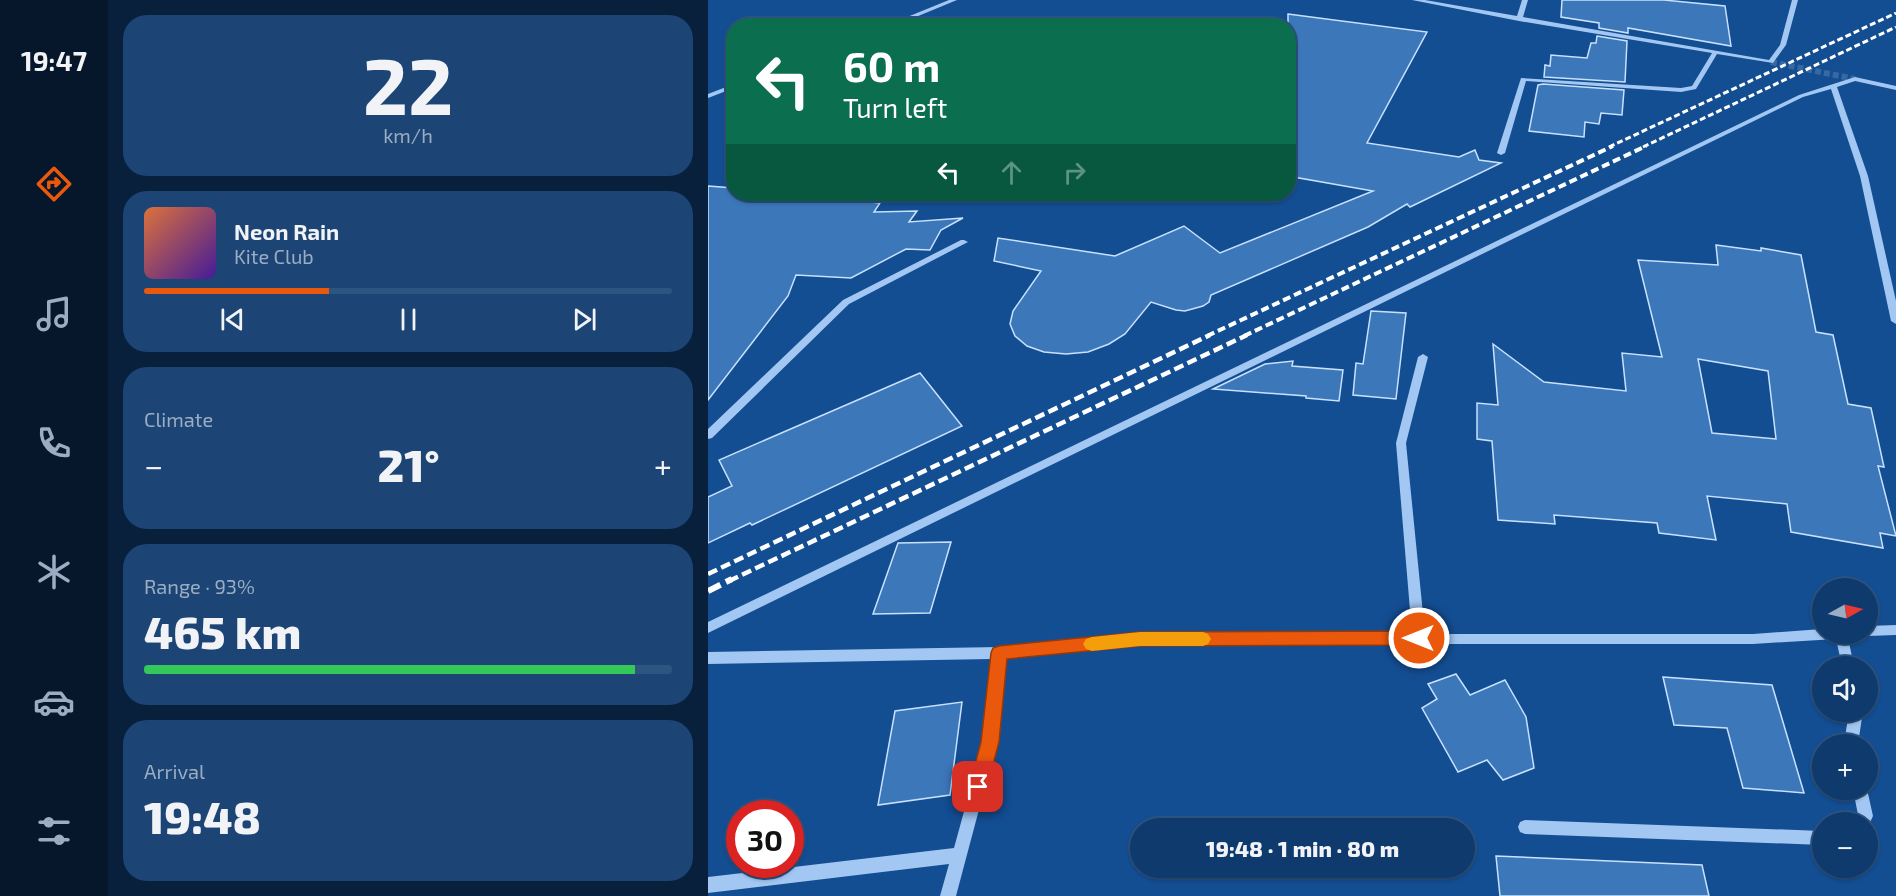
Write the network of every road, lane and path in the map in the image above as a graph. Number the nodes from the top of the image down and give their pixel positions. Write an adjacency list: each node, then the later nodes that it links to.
1 (954, 0): 5 (street)
2 (1415, 0): 6 (street)
3 (1525, 0): 6 (street)
4 (1795, 0): 7 (street)
5 (908, 18)
6 (1519, 19): 7 (street)
7 (1715, 53): 14 (street)
8 (708, 86): 9 (street)
9 (726, 86)
10 (1834, 87): 12 (street); 16 (street); 19 (street)
11 (726, 88): 13 (street)
12 (1896, 88)
13 (708, 96)
14 (1501, 153)
15 (964, 242): 18 (street)
16 (1896, 321)
17 (1423, 357): 23 (street)
18 (708, 435)
19 (708, 628)
20 (1896, 630): 21 (street)
21 (1878, 631)
22 (1812, 635): 23 (street)
23 (1419, 638): 24 (street)
24 (999, 653): 25 (street); 28 (street)
25 (708, 658)
26 (1525, 827): 27 (street)
27 (1812, 838)
28 (959, 855): 29 (street); 30 (street)
29 (708, 885)
30 (948, 896)

